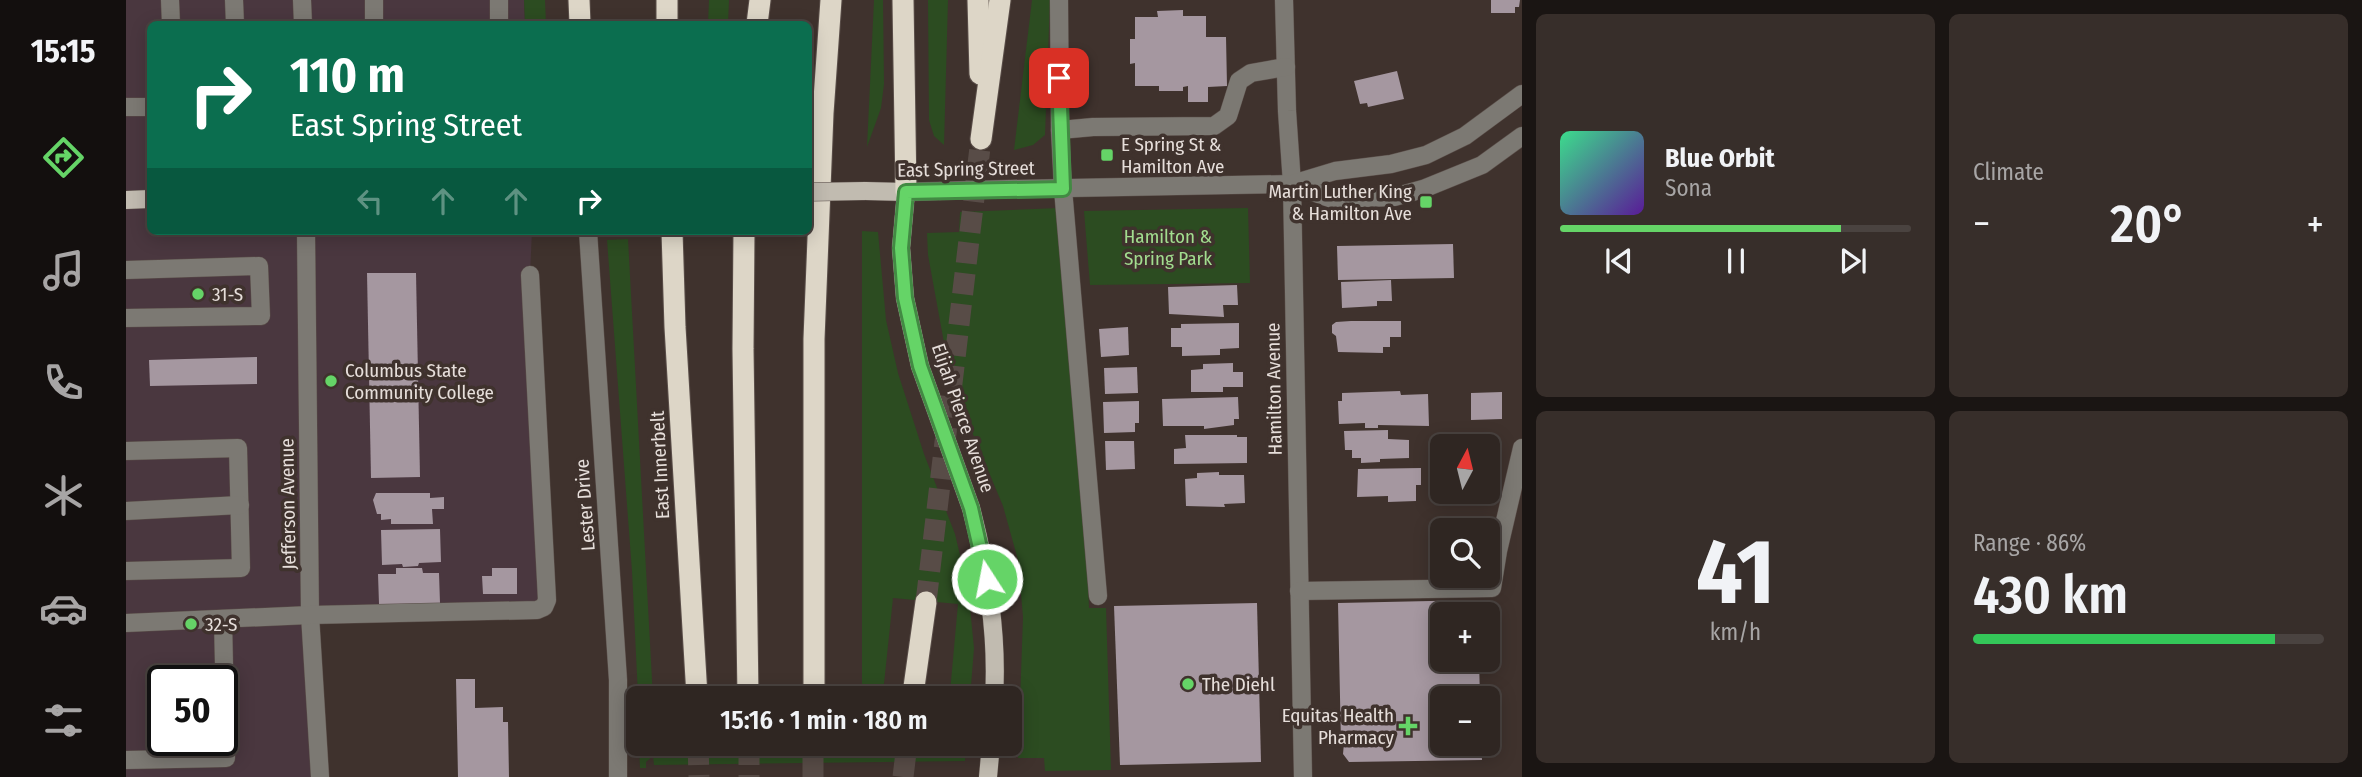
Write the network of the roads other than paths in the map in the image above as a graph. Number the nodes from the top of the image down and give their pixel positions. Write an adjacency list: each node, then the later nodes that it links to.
1 (170, 0): 16 (street)
2 (234, 0): 17 (street)
3 (302, 0): 18 (street)
4 (374, 0): 19 (street)
5 (499, 0): 20 (street)
6 (579, 0): 21 (highway)
7 (667, 0): 22 (highway)
8 (750, 0): 23 (highway)
9 (760, 0): 24 (highway)
10 (831, 0): 57 (highway)
11 (903, 0): 34 (highway)
12 (978, 0): 13 (highway)
13 (1000, 0)
14 (1059, 0): 29 (street)
15 (1284, 0): 25 (street, Hamilton Avenue)
16 (171, 21)
17 (234, 21)
18 (303, 21)
19 (374, 21)
20 (499, 21)
21 (580, 21)
22 (667, 21)
23 (749, 21)
24 (757, 21)
25 (1286, 67): 29 (street); 31 (street, Hamilton Avenue)
26 (1522, 94): 31 (street)
27 (126, 107): 28 (street)
28 (147, 107)
29 (1060, 130): 32 (street)
30 (1522, 136): 31 (street)
31 (1292, 184): 32 (street, East Spring Street); 49 (street, Hamilton Avenue)
32 (1063, 189): 34 (street, East Spring Street, bridge); 50 (street)
33 (812, 192): 34 (main road, East Spring Street, bridge)
34 (906, 192): 59 (main road, Elijah Pierce Avenue, bridge)
35 (147, 199): 36 (main road)
36 (126, 200)
37 (306, 235): 52 (street, Jefferson Avenue)
38 (588, 235): 63 (street, Lester Drive)
39 (672, 235): 55 (highway, East Innerbelt)
40 (744, 235): 56 (highway)
41 (126, 270): 43 (street)
42 (530, 275): 52 (street)
43 (126, 318)
44 (126, 451): 46 (street)
45 (1521, 457): 49 (street)
46 (240, 505): 47 (street); 48 (street)
47 (126, 511)
48 (126, 571)
49 (1299, 591): 65 (street, Hamilton Avenue)
50 (1098, 596)
51 (926, 602): 58 (highway)
52 (310, 615): 53 (street); 62 (street, Jefferson Avenue)
53 (223, 619): 54 (street); 61 (street)
54 (126, 623)
55 (695, 686)
56 (748, 686)
57 (814, 686)
58 (914, 686)
59 (994, 686)
60 (989, 756): 64 (main road)
61 (126, 760)
62 (320, 777)
63 (618, 777)
64 (988, 777)
65 (1303, 777)

